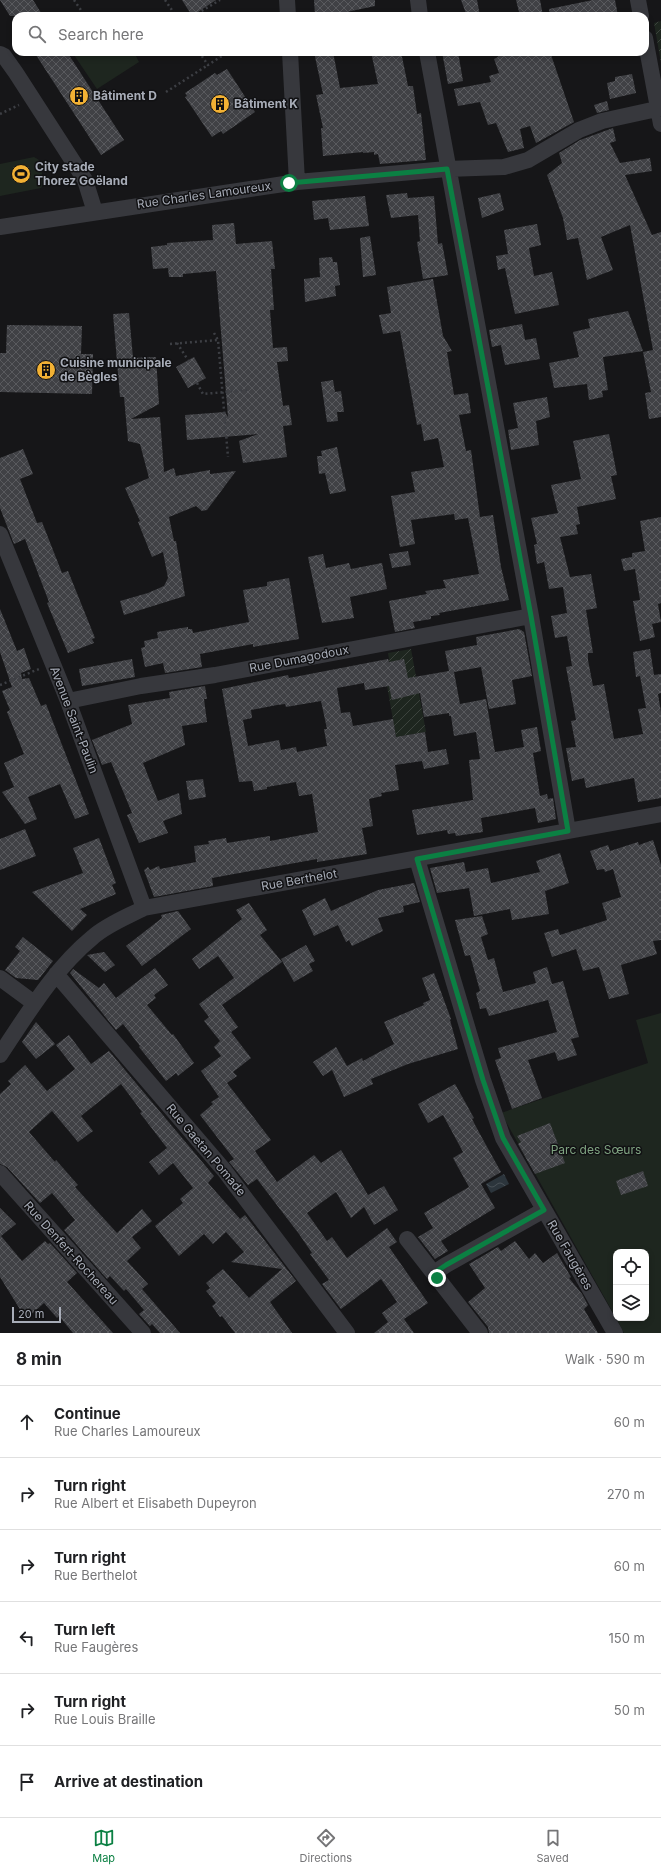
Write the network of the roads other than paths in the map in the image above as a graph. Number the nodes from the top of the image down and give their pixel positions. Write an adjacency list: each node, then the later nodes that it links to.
1 (287, 0): 4 (street)
2 (418, 0): 5 (street)
3 (638, 0): 6 (street)
4 (288, 12)
5 (420, 12)
6 (640, 12)
7 (0, 54): 14 (street)
8 (290, 56): 13 (street)
9 (428, 56): 12 (street)
10 (649, 56): 11 (street)
11 (660, 113): 12 (street, Rue Charles Lamoureux)
12 (447, 169): 13 (street, Rue Charles Lamoureux); 17 (street)
13 (297, 182): 14 (street, Rue Charles Lamoureux)
14 (95, 212): 15 (street, Rue Charles Lamoureux)
15 (0, 227)
16 (0, 534): 18 (street, Avenue Saint-Paulin)
17 (531, 616): 18 (street, Rue Dumagodoux); 20 (street)
18 (68, 701): 22 (street, Avenue Saint-Paulin)
19 (661, 814): 20 (street, Rue Berthelot)
20 (568, 831): 21 (street, Rue Berthelot)
21 (417, 859): 22 (street, Rue Berthelot); 28 (street, Rue Faugères)
22 (144, 908): 23 (street, Rue Berthelot)
23 (56, 974): 25 (street, Rue Berthelot); 32 (street, Rue Gaetan Pomade)
24 (0, 978): 25 (street)
25 (34, 1003): 26 (street, Rue Berthelot)
26 (0, 1055)
27 (0, 1173): 31 (street, Rue Denfert-Rochereau)
28 (544, 1210): 30 (street); 34 (street, Rue Faugères)
29 (407, 1240): 30 (street)
30 (437, 1278): 33 (street)
31 (143, 1333)
32 (347, 1333)
33 (480, 1333)
34 (615, 1333)

